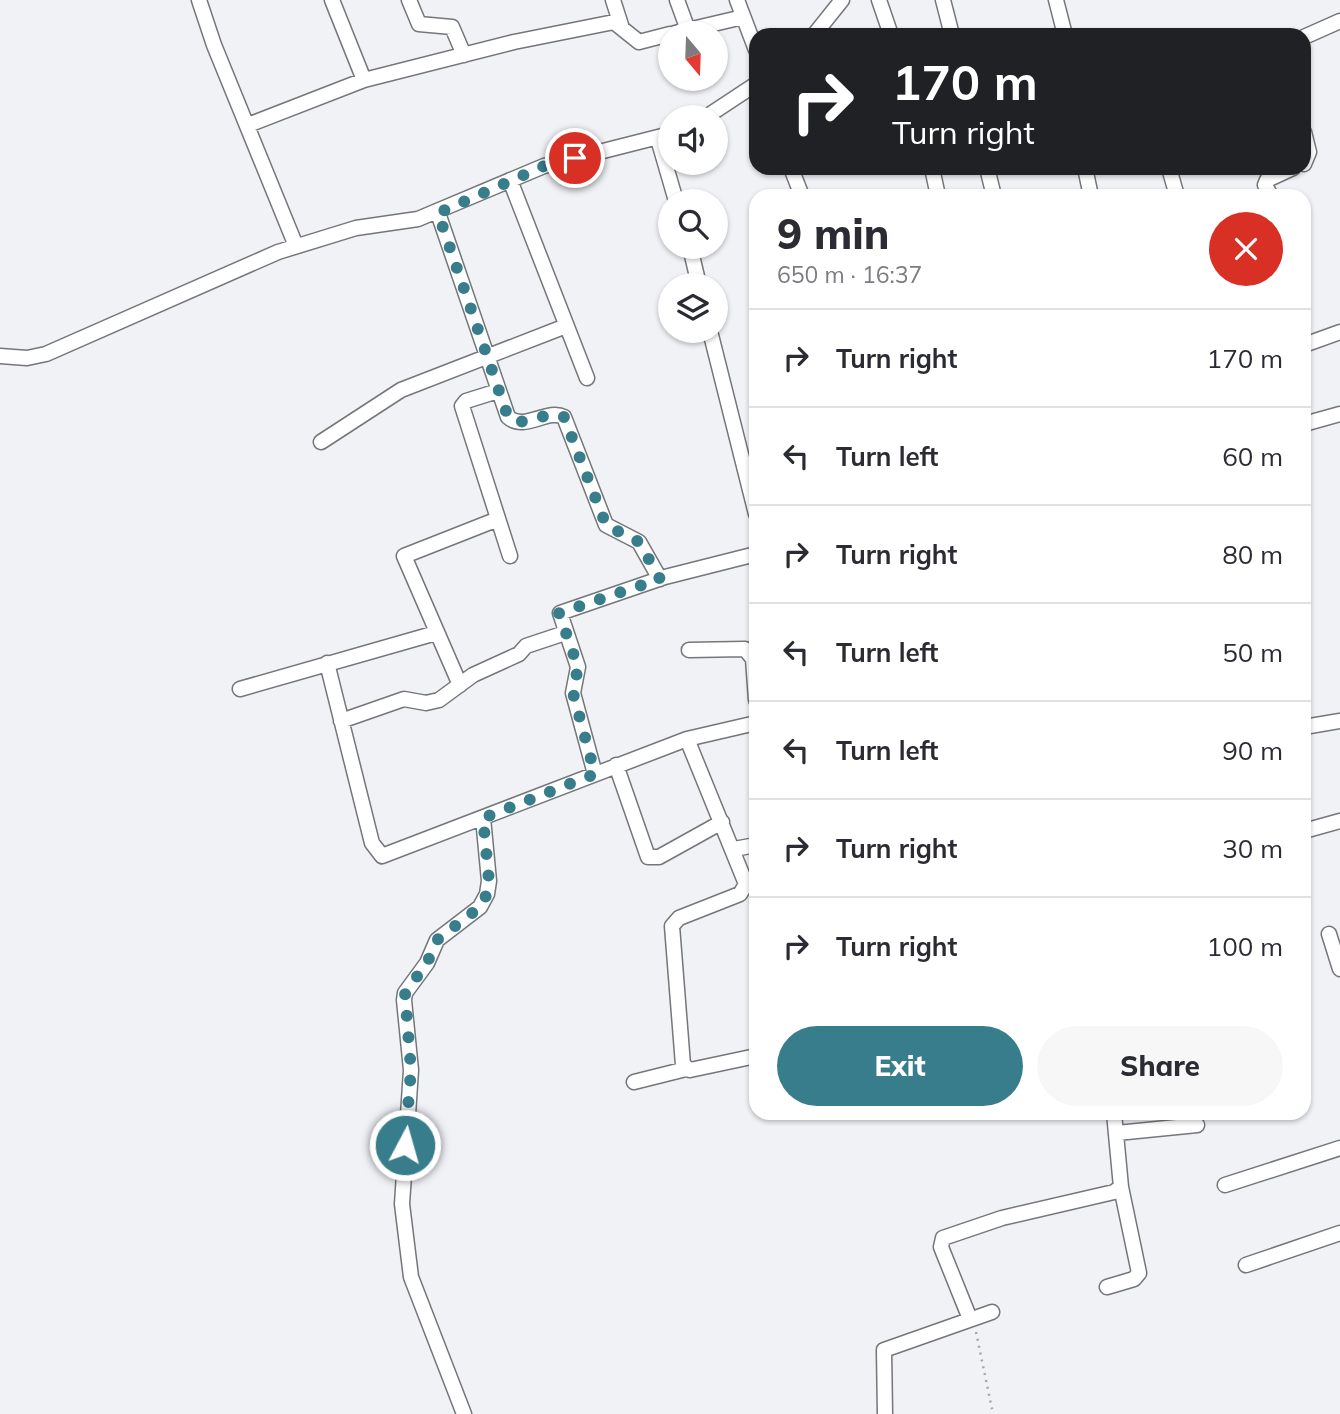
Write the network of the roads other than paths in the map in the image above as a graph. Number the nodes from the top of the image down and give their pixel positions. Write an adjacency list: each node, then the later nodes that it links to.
1 (199, 0): 27 (street)
2 (332, 0): 24 (street)
3 (409, 0): 23 (street)
4 (613, 0): 15 (street)
5 (677, 0): 12 (street)
6 (737, 0): 11 (street)
7 (842, 0): 16 (street)
8 (879, 0): 17 (street)
9 (943, 0): 18 (street)
10 (1056, 0): 19 (street)
11 (743, 17): 13 (street); 20 (street)
12 (678, 21)
13 (727, 21)
14 (1340, 21): 21 (street)
15 (621, 25): 22 (street); 23 (street)
16 (820, 28)
17 (889, 28)
18 (950, 28)
19 (1063, 28)
20 (749, 32)
21 (1311, 34)
22 (658, 37)
23 (464, 55): 24 (street)
24 (364, 80): 27 (street)
25 (749, 89): 26 (street)
26 (724, 105)
27 (248, 125): 33 (street)
28 (658, 137): 30 (street)
29 (1278, 175): 31 (street)
30 (510, 180): 32 (street); 34 (street)
31 (1267, 189)
32 (438, 213): 33 (street); 39 (street)
33 (296, 246): 38 (street)
34 (566, 326): 39 (street); 40 (street)
35 (1340, 332): 36 (street)
36 (1311, 342)
37 (713, 343): 45 (street)
38 (0, 356)
39 (485, 357): 41 (street); 44 (street)
40 (587, 378)
41 (498, 391): 46 (street); 49 (street)
42 (1340, 414): 43 (street)
43 (1311, 422)
44 (321, 442)
45 (749, 486)
46 (498, 519): 47 (street); 50 (street)
47 (510, 556)
48 (749, 556): 49 (street)
49 (660, 579): 51 (street)
50 (436, 633): 54 (street); 55 (street)
51 (565, 633): 55 (street); 63 (street)
52 (689, 650): 53 (street)
53 (749, 654)
54 (327, 663): 56 (street); 57 (street)
55 (460, 685): 57 (street)
56 (240, 689)
57 (341, 721): 64 (street)
58 (1340, 721): 60 (street)
59 (749, 725): 61 (street)
60 (1311, 726)
61 (687, 739): 62 (street); 66 (street)
62 (616, 765): 63 (street); 66 (street)
63 (595, 774): 64 (street)
64 (483, 818): 86 (street)
65 (1340, 821): 67 (street)
66 (722, 822): 69 (street)
67 (1311, 829)
68 (749, 846): 69 (street)
69 (734, 849): 73 (street)
70 (1329, 934): 71 (street)
71 (1340, 969)
72 (749, 1058): 73 (street)
73 (686, 1069): 74 (street)
74 (634, 1082)
75 (1115, 1120): 77 (street)
76 (1197, 1125): 77 (street)
77 (1116, 1133): 80 (street)
78 (1340, 1147): 79 (street)
79 (1225, 1185)
80 (1121, 1187): 83 (street); 85 (street)
81 (1340, 1233): 82 (street)
82 (1246, 1265)
83 (1107, 1287)
84 (992, 1312): 85 (street)
85 (972, 1319): 87 (street)
86 (464, 1414)
87 (885, 1414)

